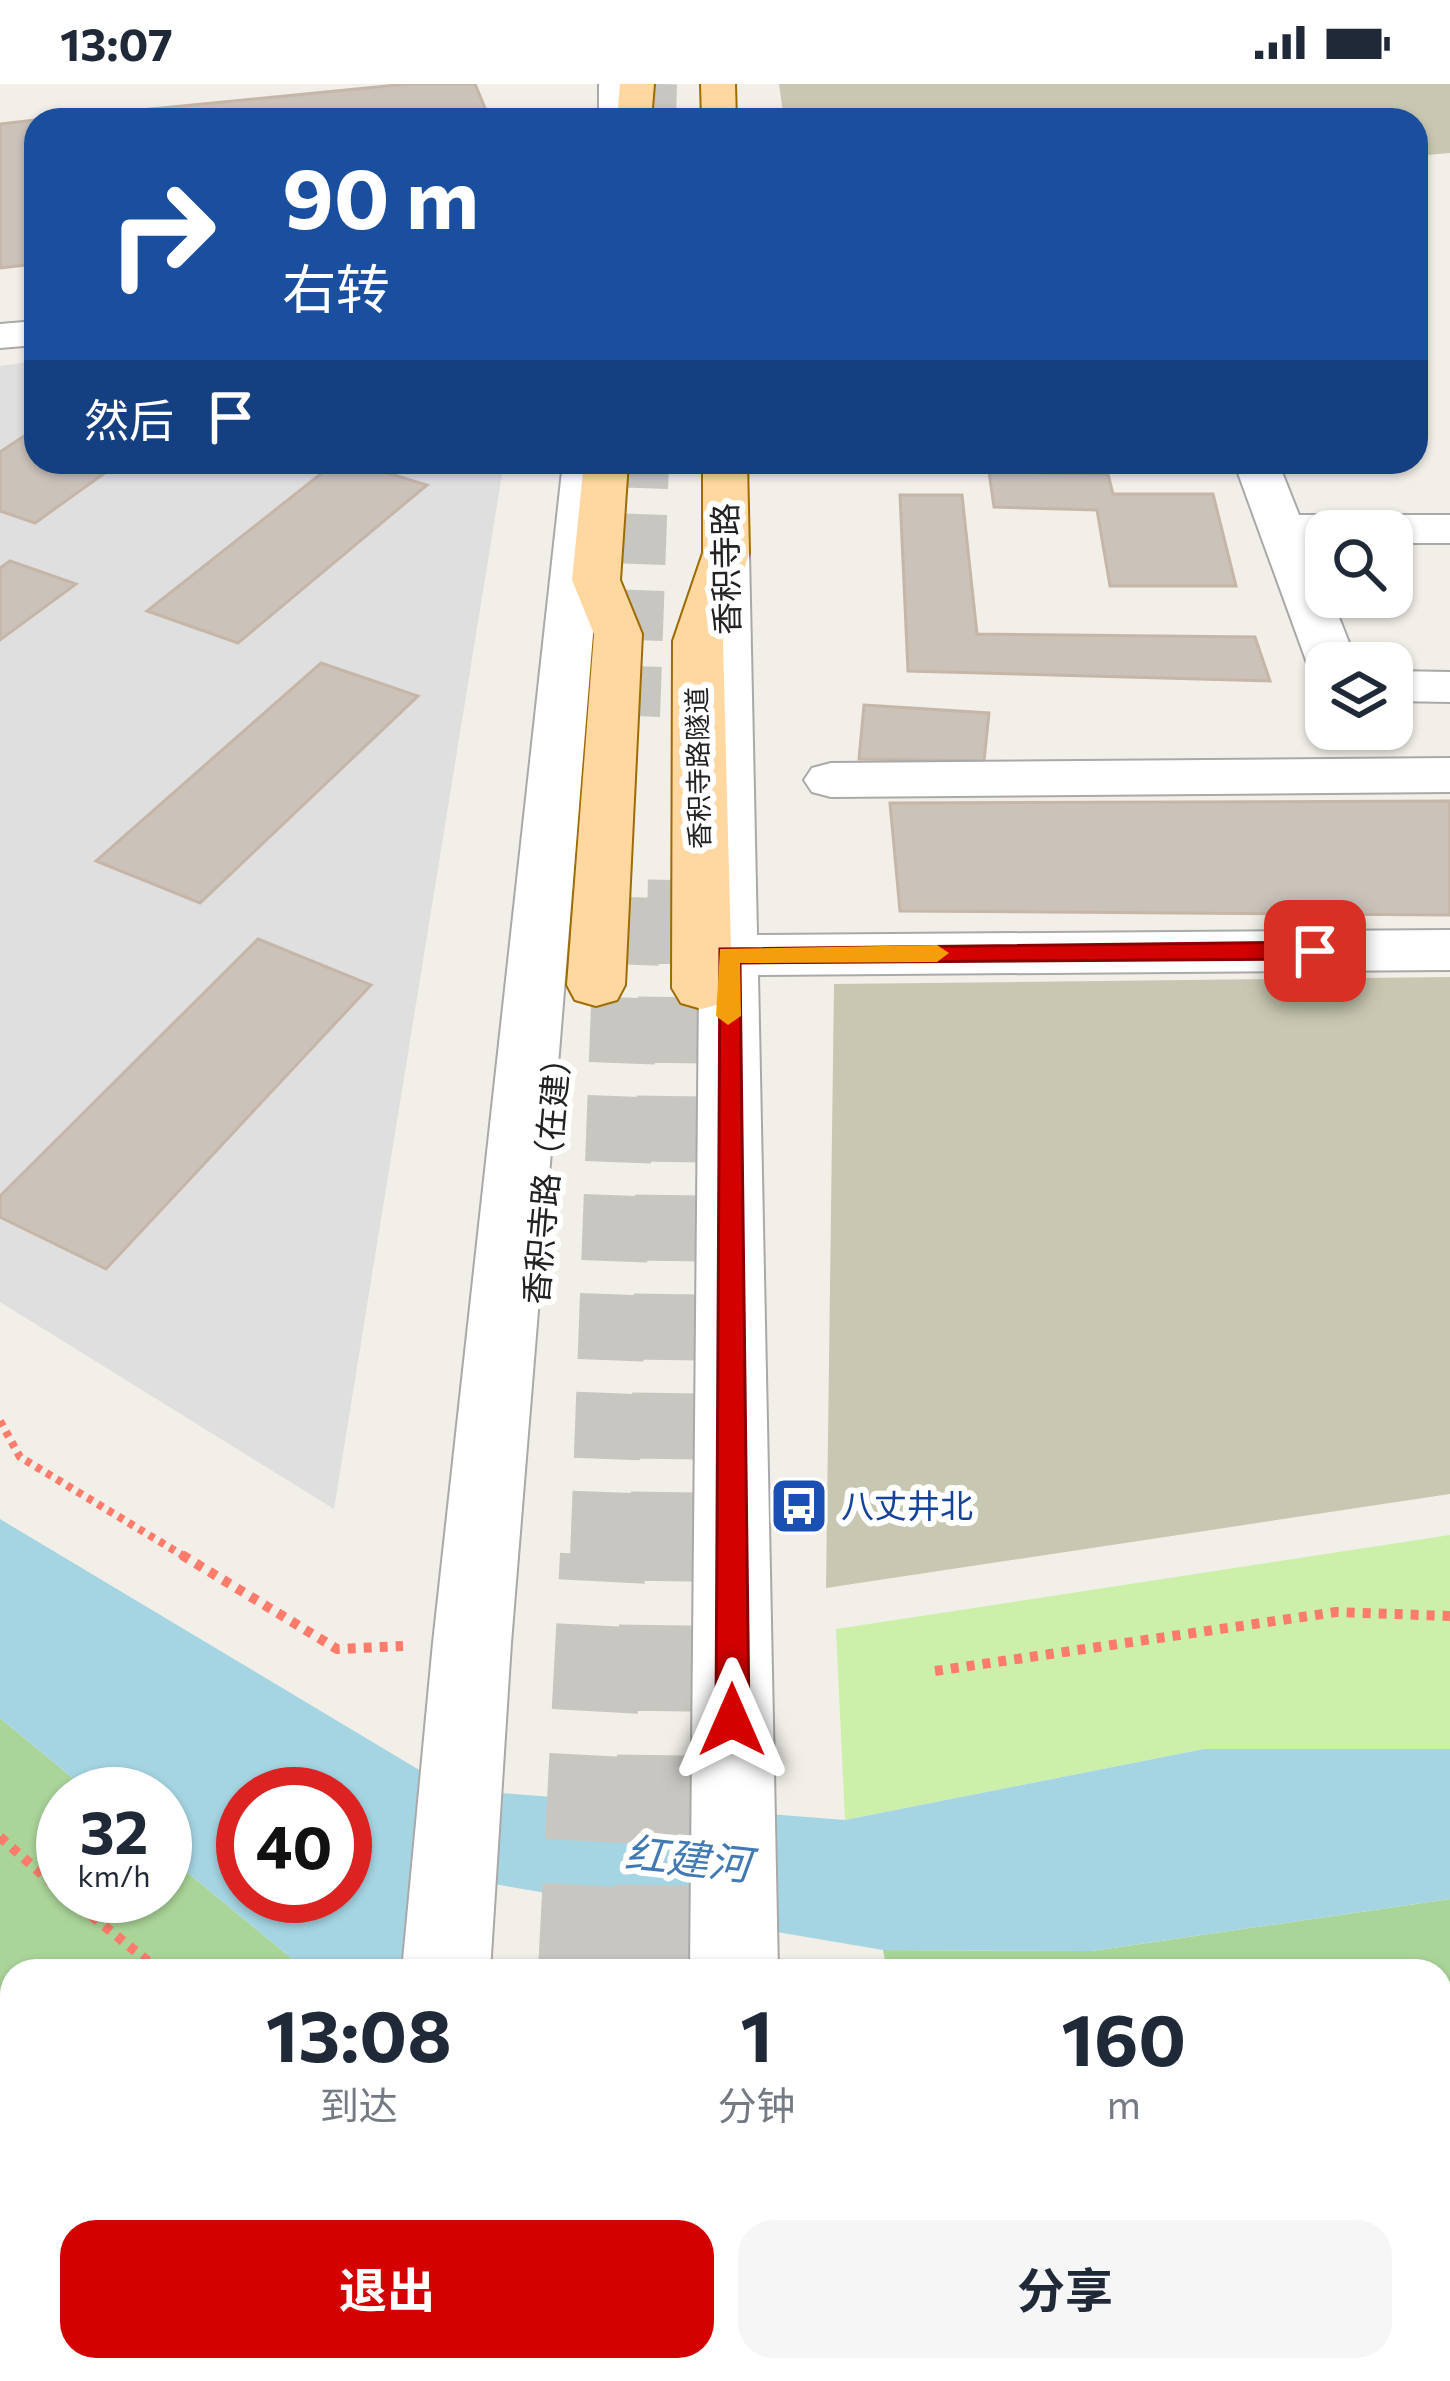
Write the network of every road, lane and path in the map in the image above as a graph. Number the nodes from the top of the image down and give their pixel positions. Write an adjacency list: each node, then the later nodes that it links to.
1 (584, 474): 20 (street)
2 (605, 474): 8 (main road, 香积寺路（在建）)
3 (725, 474): 7 (main road, 香积寺路)
4 (1260, 474): 5 (street)
5 (1281, 529): 6 (street); 9 (street)
6 (1450, 529)
7 (726, 553): 16 (street, 香积寺路)
8 (596, 580): 17 (main road); 22 (street, 香积寺路（在建）)
9 (1324, 642)
10 (1413, 686): 11 (street)
11 (1450, 687)
12 (1365, 752): 13 (street); 14 (street)
13 (1450, 775)
14 (831, 780)
15 (1450, 950): 16 (street)
16 (715, 971): 27 (street, 香积寺路)
17 (596, 985)
18 (0, 1421): 20 (path)
19 (1450, 1616): 21 (path)
20 (472, 1643): 22 (street)
21 (935, 1671)
22 (483, 1767): 25 (street, 香积寺路（在建）)
23 (0, 1837): 24 (path)
24 (36, 1869)
25 (474, 1878): 29 (street); 30 (street)
26 (101, 1923): 28 (path)
27 (734, 1947)
28 (145, 1959)
29 (450, 1959)
30 (485, 1959)

